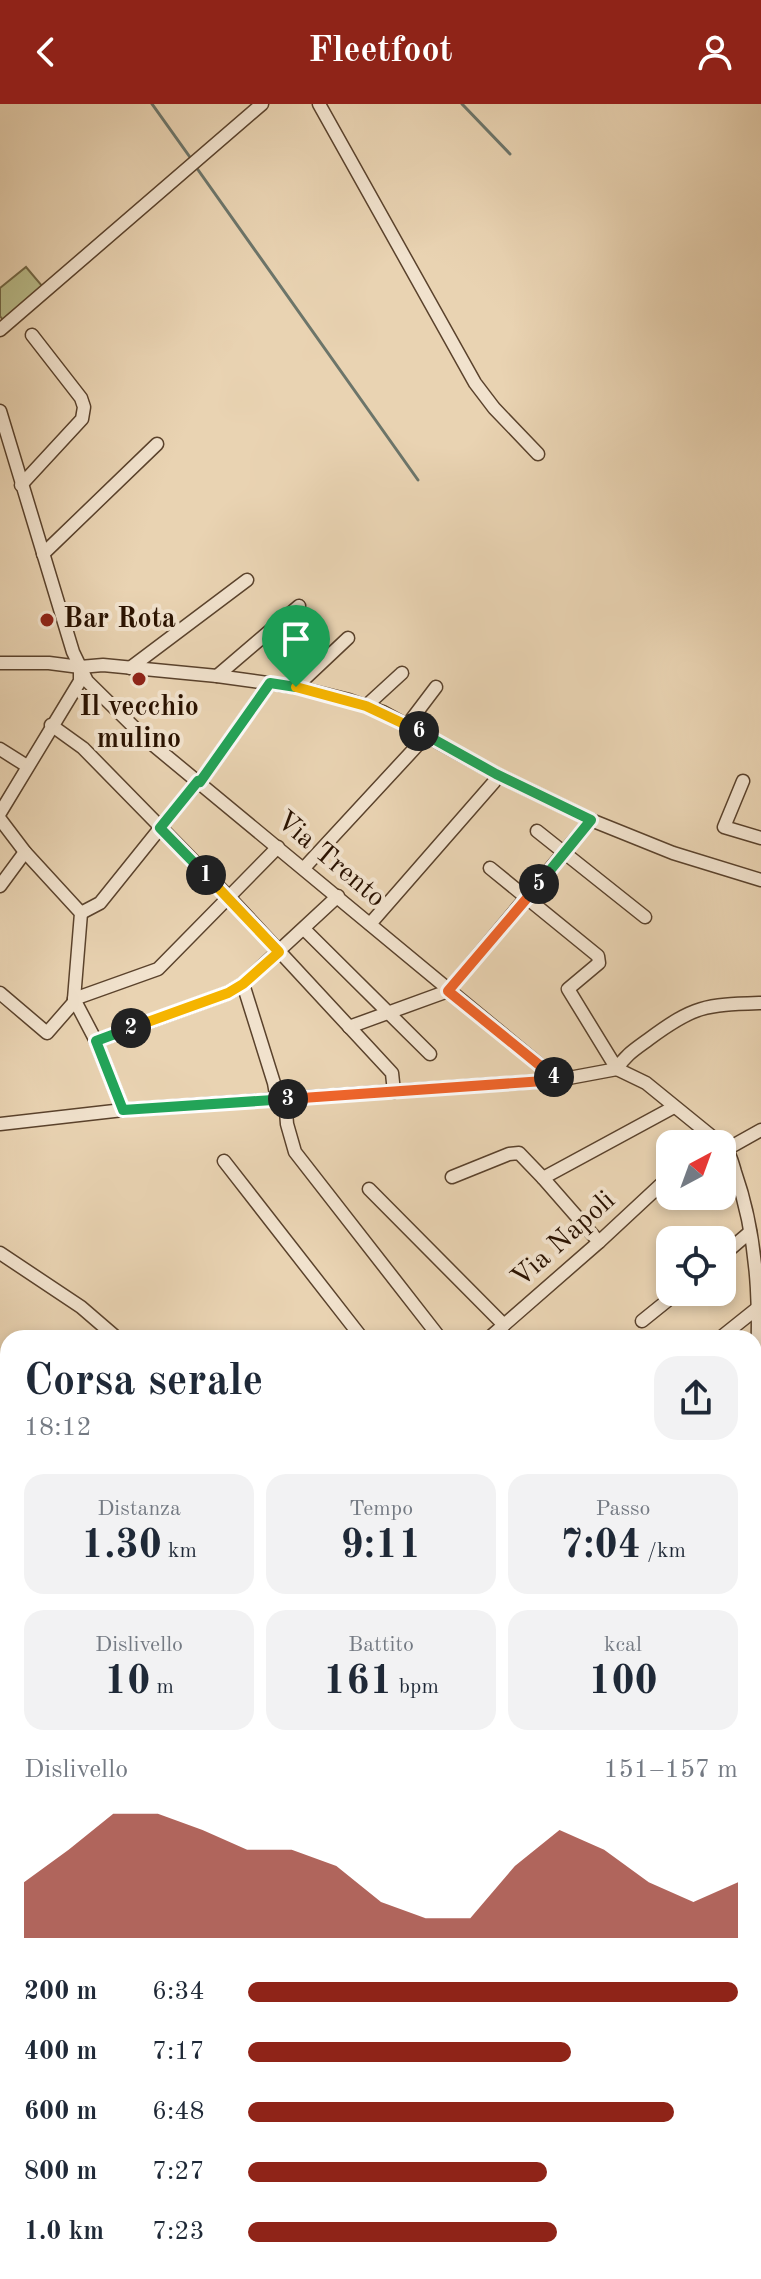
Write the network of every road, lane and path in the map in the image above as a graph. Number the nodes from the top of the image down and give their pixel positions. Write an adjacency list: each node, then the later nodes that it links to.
1 (262, 104): 3 (street)
2 (319, 104): 8 (street)
3 (0, 330)
4 (32, 335): 9 (street)
5 (0, 411): 6 (street, Via Trento)
6 (3, 432): 9 (street, Via Trento)
7 (157, 444): 10 (street)
8 (538, 454)
9 (21, 485): 10 (street, Via Trento)
10 (43, 554): 15 (street, Via Trento)
11 (247, 580): 16 (street)
12 (299, 606): 18 (street)
13 (348, 638): 20 (street)
14 (0, 663): 15 (street)
15 (80, 667): 16 (street); 24 (street); 29 (street, Via Trento)
16 (130, 668): 18 (street)
17 (402, 673): 22 (street)
18 (217, 676): 19 (street)
19 (270, 683): 20 (street); 29 (street)
20 (296, 687): 22 (street)
21 (436, 687): 23 (street)
22 (366, 706): 23 (street)
23 (408, 724): 25 (street)
24 (51, 725): 27 (street); 33 (street)
25 (427, 735): 28 (street); 39 (street)
26 (0, 749): 27 (street)
27 (27, 766): 31 (street)
28 (496, 774): 32 (street); 48 (street)
29 (199, 781): 33 (street); 36 (street, Via Trento)
30 (743, 781): 35 (street)
31 (0, 816): 37 (street)
32 (591, 820): 38 (street); 41 (street)
33 (160, 828): 44 (street); 46 (street)
34 (537, 831): 38 (street)
35 (761, 838)
36 (278, 847): 39 (street, Via Trento); 44 (street)
37 (25, 852): 42 (street); 46 (street)
38 (564, 853): 45 (street); 47 (street)
39 (304, 868): 43 (street, Via Trento)
40 (490, 868): 45 (street)
41 (761, 880)
42 (0, 886)
43 (338, 896): 48 (street, Via Trento); 49 (street)
44 (229, 897): 50 (street); 54 (street)
45 (527, 898): 52 (street); 60 (street)
46 (81, 913): 54 (street)
47 (645, 917)
48 (370, 924): 52 (street, Via Trento)
49 (304, 929): 50 (street); 56 (street)
50 (279, 952): 51 (street); 57 (street)
51 (243, 984): 58 (street); 63 (street)
52 (448, 991): 56 (street); 61 (street, Via Trento)
53 (0, 993): 54 (street)
54 (75, 1000): 58 (street)
55 (761, 1003): 60 (street)
56 (388, 1012): 57 (street); 59 (street)
57 (349, 1027): 62 (street)
58 (96, 1041): 65 (street)
59 (430, 1054)
60 (617, 1069): 61 (street); 64 (street)
61 (558, 1080): 62 (street)
62 (394, 1092): 63 (street)
63 (281, 1099): 65 (street); 86 (street)
64 (674, 1107): 67 (street); 72 (street)
65 (123, 1110): 66 (street)
66 (0, 1124)
67 (701, 1130)
68 (761, 1130): 69 (street)
69 (736, 1138)
70 (224, 1161): 85 (street)
71 (452, 1177): 72 (street)
72 (543, 1178): 77 (street)
73 (736, 1182): 76 (street)
74 (369, 1189): 83 (street)
75 (656, 1189): 77 (street, Via Napoli)
76 (750, 1232): 78 (street); 81 (street)
77 (599, 1242): 83 (street, Via Napoli)
78 (736, 1244)
79 (0, 1253): 84 (street)
80 (661, 1306): 82 (street)
81 (760, 1306): 88 (street); 89 (street)
82 (642, 1321)
83 (504, 1325): 87 (street, Via Napoli)
84 (108, 1330)
85 (356, 1330)
86 (434, 1330)
87 (498, 1330)
88 (730, 1330)
89 (760, 1330)

